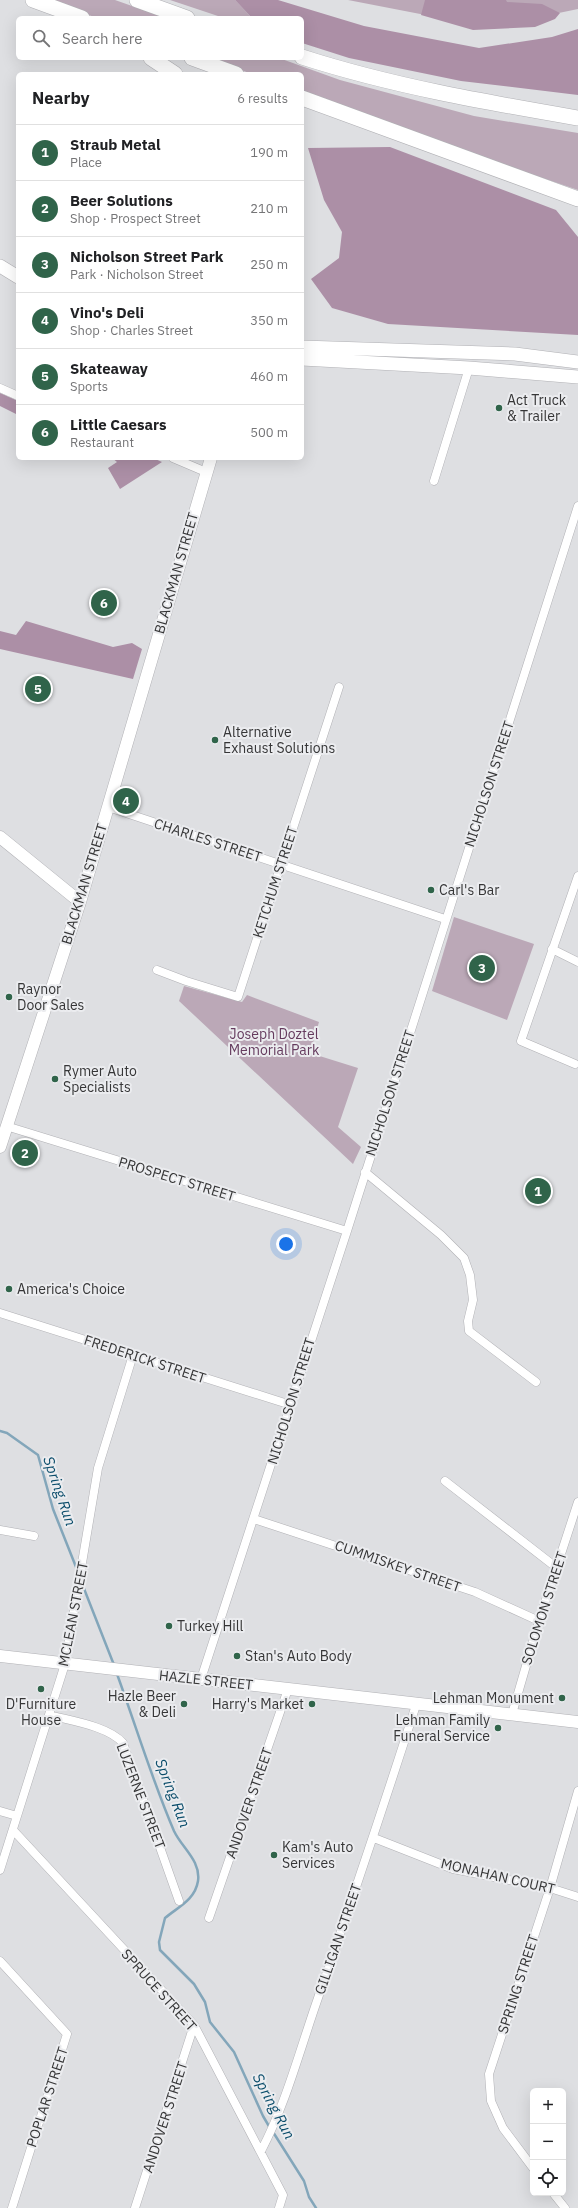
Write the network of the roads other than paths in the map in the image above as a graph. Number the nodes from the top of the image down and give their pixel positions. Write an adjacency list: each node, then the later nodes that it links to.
1 (34, 0): 3 (highway); 4 (highway)
2 (137, 0): 5 (highway)
3 (66, 16)
4 (77, 16)
5 (181, 16)
6 (304, 58): 12 (highway)
7 (154, 60): 9 (highway)
8 (198, 60): 10 (highway)
9 (172, 72)
10 (230, 72)
11 (304, 99): 13 (highway)
12 (578, 118)
13 (578, 199)
14 (0, 266): 15 (main road)
15 (16, 276)
16 (304, 347): 18 (main road)
17 (304, 359): 19 (main road)
18 (578, 362)
19 (469, 368): 20 (main road); 26 (street)
20 (575, 379)
21 (0, 388): 22 (street)
22 (16, 395)
23 (178, 460): 25 (street)
24 (210, 460): 25 (main road, BLACKMAN STREET)
25 (206, 472): 29 (main road, BLACKMAN STREET)
26 (434, 480)
27 (578, 506): 34 (street, NICHOLSON STREET)
28 (339, 687): 31 (street, KETCHUM STREET)
29 (108, 807): 31 (street, CHARLES STREET); 33 (main road, BLACKMAN STREET)
30 (0, 837): 33 (main road)
31 (280, 864): 34 (street, CHARLES STREET); 37 (street, KETCHUM STREET)
32 (578, 876): 35 (street)
33 (80, 902): 39 (main road, BLACKMAN STREET)
34 (445, 919): 41 (street, NICHOLSON STREET)
35 (552, 949): 36 (street); 38 (street)
36 (578, 962)
37 (157, 970)
38 (574, 1064)
39 (6, 1126): 40 (main road, BLACKMAN STREET); 42 (street, PROSPECT STREET)
40 (0, 1147)
41 (365, 1172): 42 (street, NICHOLSON STREET); 45 (street)
42 (347, 1231): 46 (street, NICHOLSON STREET)
43 (0, 1313): 44 (street, FREDERICK STREET)
44 (133, 1355): 46 (street, FREDERICK STREET); 55 (street, MCLEAN STREET)
45 (536, 1382)
46 (291, 1405): 49 (street, NICHOLSON STREET)
47 (445, 1481): 52 (street)
48 (578, 1502): 52 (street, SOLOMON STREET)
49 (254, 1519): 53 (street, CUMMISKEY STREET); 56 (street, NICHOLSON STREET)
50 (0, 1530): 51 (street)
51 (34, 1536)
52 (557, 1568): 53 (street, SOLOMON STREET)
53 (539, 1621): 59 (street, SOLOMON STREET)
54 (0, 1656): 55 (main road, HAZLE STREET)
55 (64, 1664): 56 (main road, HAZLE STREET); 60 (street, MCLEAN STREET)
56 (201, 1679): 57 (main road, HAZLE STREET)
57 (288, 1689): 58 (main road, HAZLE STREET); 71 (street, ANDOVER STREET)
58 (417, 1702): 59 (main road, HAZLE STREET); 66 (street, GILLIGAN STREET)
59 (512, 1714): 61 (main road, HAZLE STREET)
60 (49, 1715): 64 (street, MCLEAN STREET); 70 (street, LUZERNE STREET)
61 (578, 1722)
62 (578, 1791): 68 (street, SPRING STREET)
63 (0, 1811): 64 (street)
64 (17, 1816): 65 (street, MCLEAN STREET)
65 (12, 1830): 67 (street, MCLEAN STREET); 73 (street, SPRUCE STREET)
66 (374, 1838): 68 (street, MONAHAN COURT); 74 (street, GILLIGAN STREET)
67 (0, 1870)
68 (550, 1888): 69 (street, MONAHAN COURT); 75 (street, SPRING STREET)
69 (578, 1897)
70 (180, 1901)
71 (209, 1918)
72 (0, 1961): 77 (street, POPLAR STREET)
73 (194, 2025): 74 (street, SPRUCE STREET); 78 (street, ANDOVER STREET)
74 (261, 2151): 79 (street, SPRUCE STREET)
75 (530, 2164)
76 (555, 2196): 80 (street)
77 (12, 2208)
78 (135, 2208)
79 (279, 2208)
80 (565, 2208)

